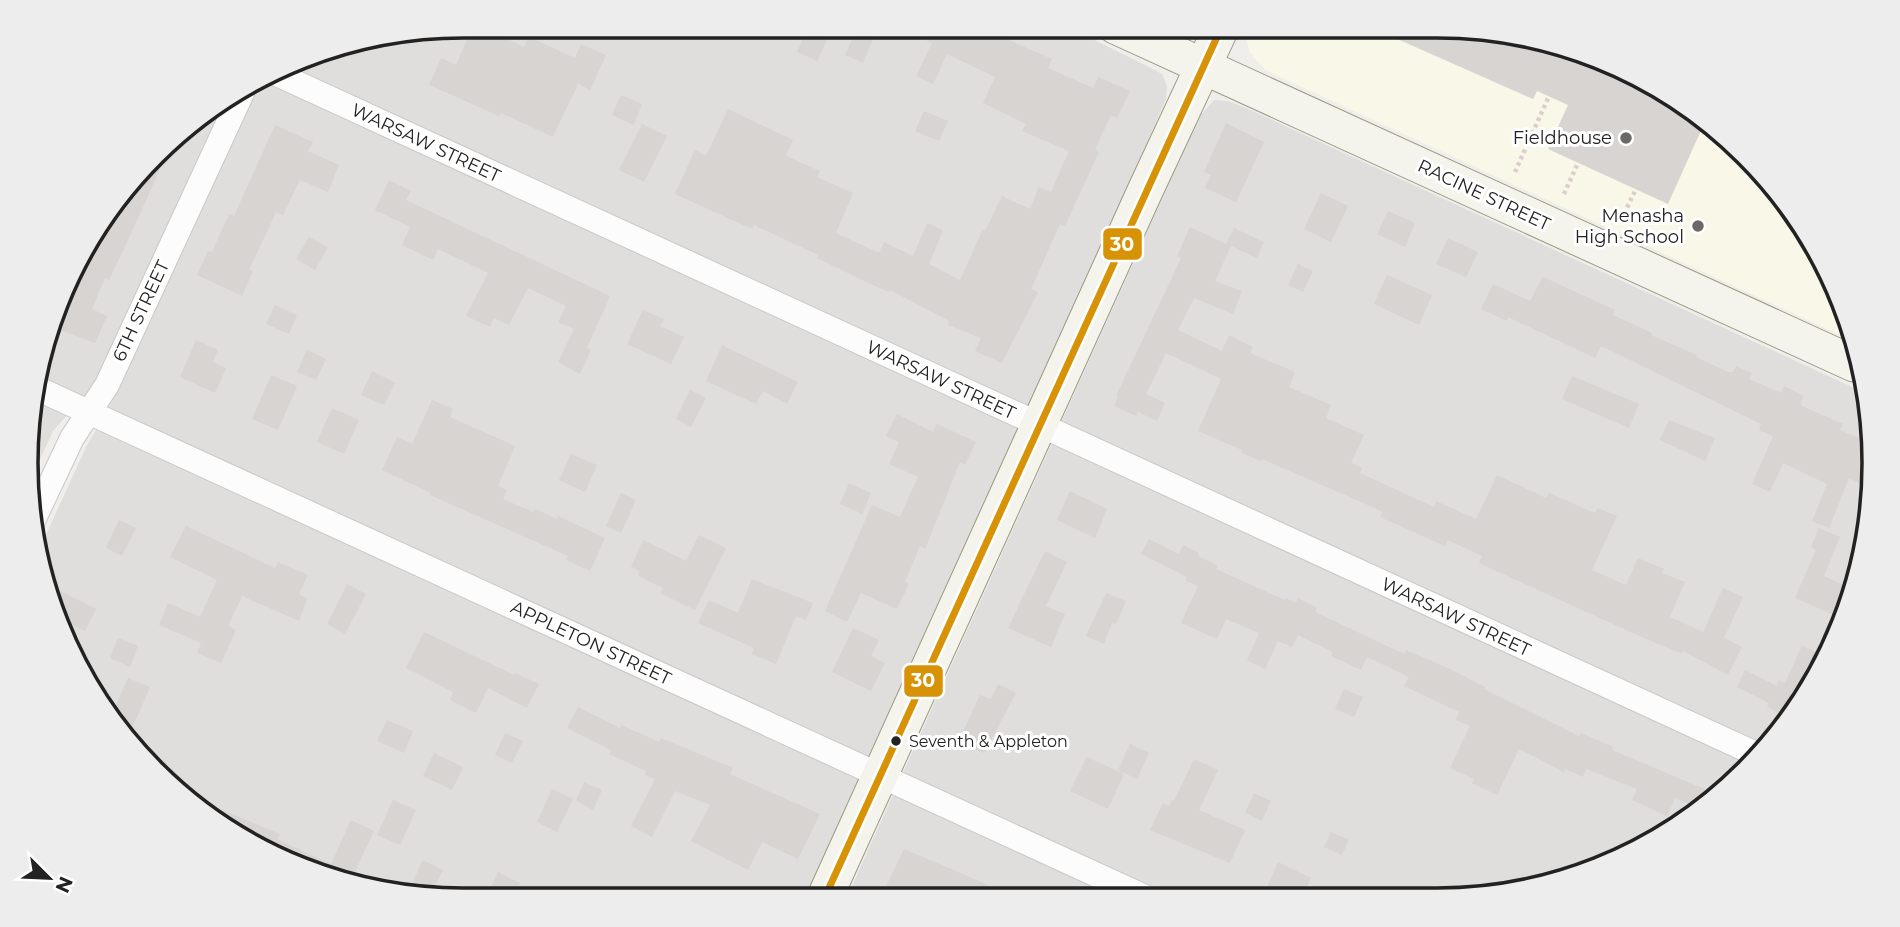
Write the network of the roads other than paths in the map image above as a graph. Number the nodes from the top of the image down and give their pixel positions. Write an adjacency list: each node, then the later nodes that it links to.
1 (1140, 38): 3 (street, RACINE STREET)
2 (1216, 38): 3 (street)
3 (1202, 67): 6 (street, RACINE STREET); 9 (street)
4 (285, 78): 9 (street, WARSAW STREET)
5 (237, 104): 8 (street, 6TH STREET)
6 (1849, 362)
7 (45, 392): 8 (street, APPLETON STREET)
8 (89, 413): 10 (street, 6TH STREET); 12 (street, APPLETON STREET)
9 (1040, 426): 11 (street, WARSAW STREET); 12 (street)
10 (40, 505)
11 (1749, 751)
12 (881, 776): 13 (street); 14 (street, APPLETON STREET)
13 (830, 888)
14 (1125, 888)

